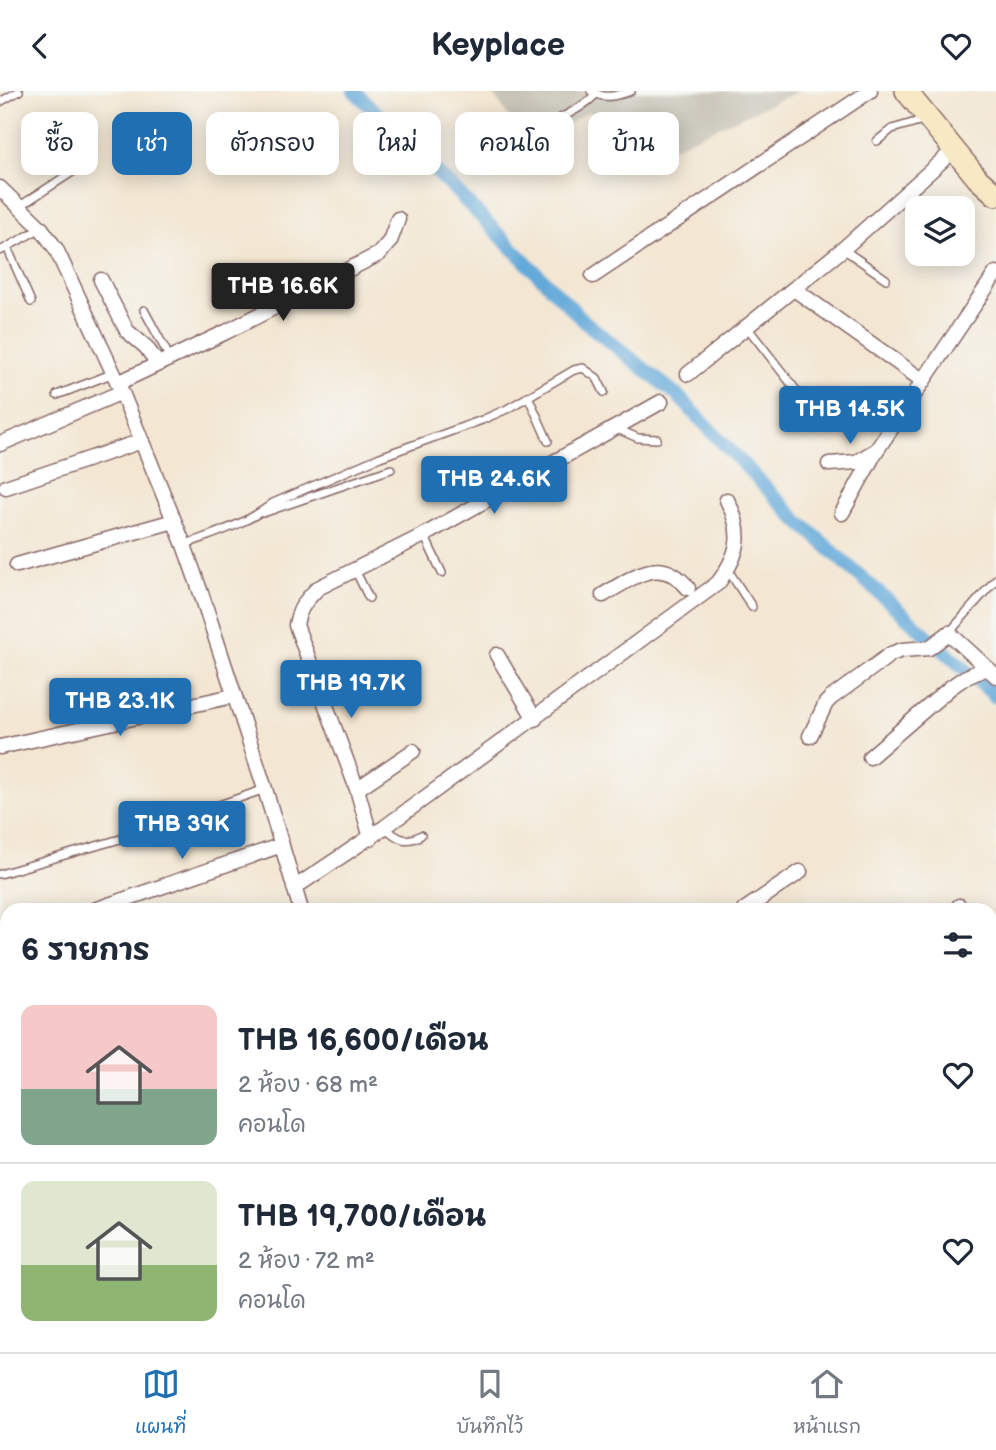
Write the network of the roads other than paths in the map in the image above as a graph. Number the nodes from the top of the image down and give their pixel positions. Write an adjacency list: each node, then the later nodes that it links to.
1 (19, 91): 6 (lane)
2 (631, 91): 5 (lane)
3 (870, 91): 20 (street)
4 (906, 91): 8 (street)
5 (593, 92): 7 (lane)
6 (0, 102)
7 (572, 112)
8 (927, 119): 9 (lane); 10 (street)
9 (877, 141)
10 (954, 150): 13 (street); 18 (street)
11 (68, 175): 14 (lane)
12 (0, 188): 14 (street)
13 (996, 195)
14 (20, 206): 16 (street)
15 (398, 219): 27 (street)
16 (41, 228): 17 (lane); 30 (street)
17 (3, 249): 24 (lane)
18 (843, 249): 21 (lane); 23 (street)
19 (996, 273): 29 (street)
20 (593, 277)
21 (886, 279)
22 (101, 280): 27 (street)
23 (794, 289): 26 (street); 29 (street)
24 (31, 302)
25 (144, 310): 27 (lane)
26 (747, 327): 28 (street); 31 (lane)
27 (164, 361): 30 (street)
28 (688, 374)
29 (922, 380): 41 (street)
30 (118, 383): 33 (lane); 39 (street); 40 (street)
31 (796, 390)
32 (604, 392): 34 (lane)
33 (57, 395)
34 (528, 396): 38 (lane); 47 (lane)
35 (661, 402): 36 (street)
36 (615, 428): 37 (lane); 49 (street)
37 (657, 439)
38 (548, 440)
39 (142, 441): 44 (street); 48 (street)
40 (0, 443)
41 (876, 451): 42 (street); 46 (street)
42 (829, 464)
43 (391, 469): 47 (lane)
44 (6, 487)
45 (727, 500): 53 (street)
46 (842, 513)
47 (259, 515): 50 (lane)
48 (174, 521): 50 (street); 51 (street)
49 (424, 535): 52 (street); 54 (lane)
50 (184, 545): 63 (street)
51 (18, 565)
52 (354, 570): 58 (lane); 70 (street)
53 (728, 570): 56 (street); 59 (lane)
54 (442, 573)
55 (996, 579): 60 (lane)
56 (692, 594): 57 (street); 64 (street)
57 (603, 596)
58 (369, 598)
59 (752, 607)
60 (946, 636): 62 (street); 65 (street)
61 (497, 655): 64 (street)
62 (988, 672): 68 (street)
63 (233, 696): 66 (street); 69 (street)
64 (534, 719): 71 (street)
65 (810, 736)
66 (0, 747)
67 (413, 751): 70 (street)
68 (870, 757)
69 (265, 789): 74 (street); 76 (lane)
70 (358, 789): 73 (street)
71 (385, 827): 72 (lane); 73 (street)
72 (421, 835)
73 (371, 838): 77 (street)
74 (282, 845): 77 (street); 78 (street)
75 (800, 873): 80 (street)
76 (0, 874)
77 (295, 888): 79 (street)
78 (114, 903)
79 (299, 903)
80 (755, 903)

